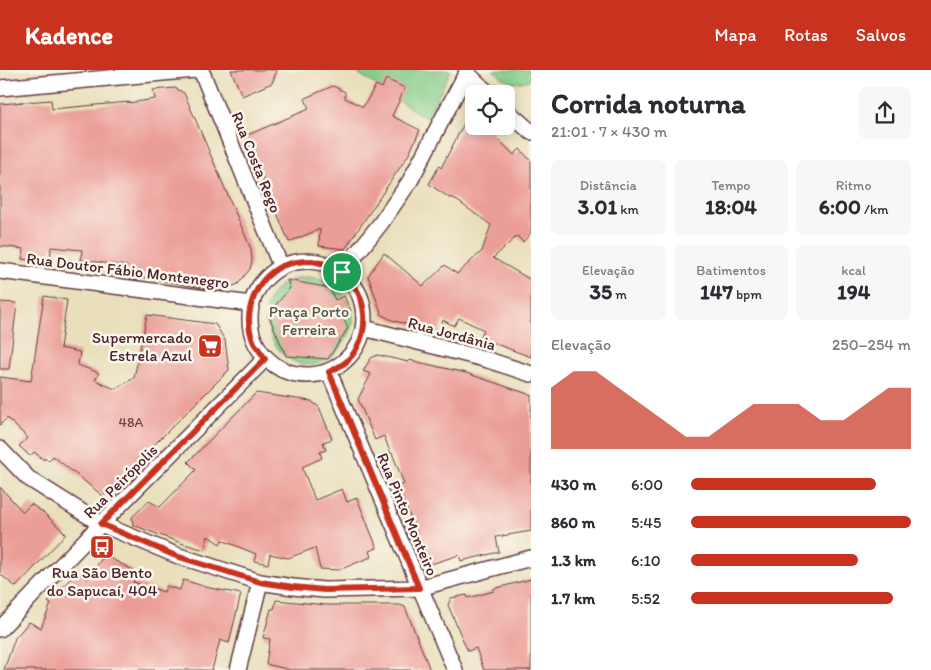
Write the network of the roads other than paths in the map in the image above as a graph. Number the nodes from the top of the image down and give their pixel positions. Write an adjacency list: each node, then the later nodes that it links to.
1 (195, 70): 5 (street)
2 (201, 70): 8 (street, Rua Costa Rego)
3 (468, 71): 4 (street); 10 (street)
4 (481, 85)
5 (0, 88)
6 (515, 118): 7 (street)
7 (531, 132)
8 (281, 267): 10 (street); 11 (street)
9 (0, 271): 11 (street, Rua Doutor Fábio Montenegro)
10 (342, 272): 12 (street)
11 (251, 304): 13 (street)
12 (364, 328): 14 (street); 15 (street, Rua Jordânia)
13 (265, 359): 14 (street); 17 (street, Rua Peirópolis)
14 (329, 372): 20 (street, Rua Pinto Monteiro)
15 (531, 374)
16 (0, 449): 17 (street)
17 (101, 524): 19 (street); 21 (street, Rua Peirópolis)
18 (531, 558): 20 (street)
19 (260, 582): 20 (street); 22 (street)
20 (419, 588): 23 (street, Rua Pinto Monteiro)
21 (0, 629)
22 (238, 670)
23 (455, 670)

